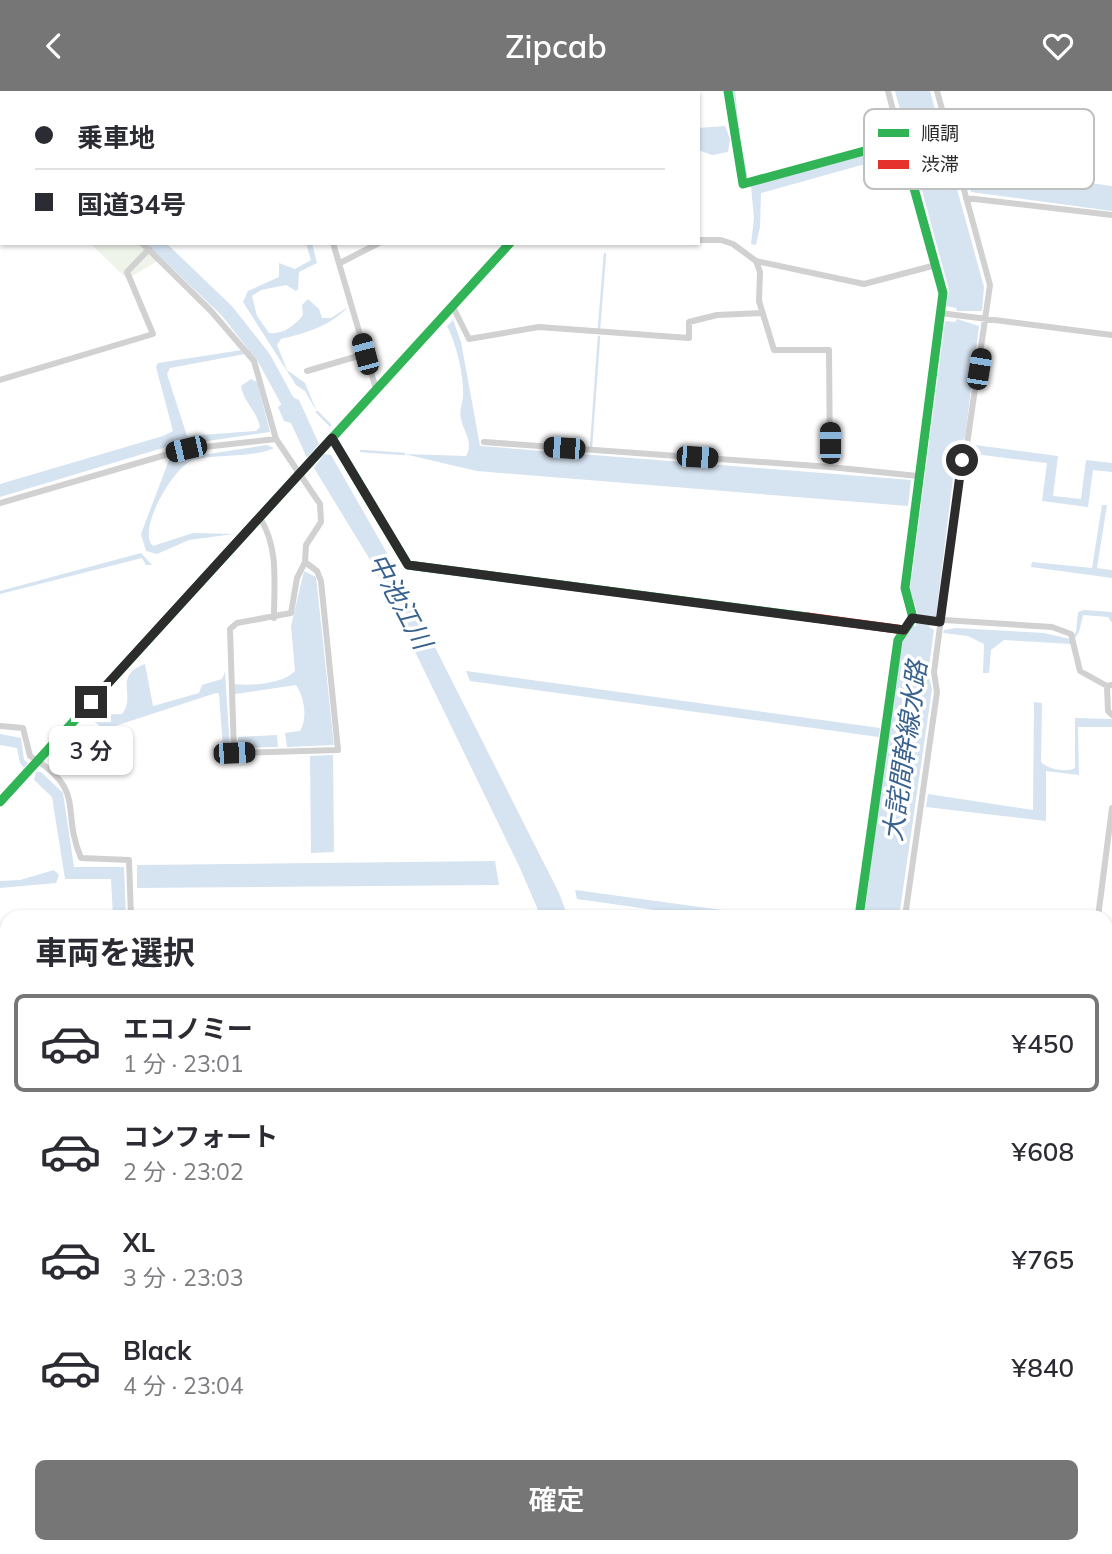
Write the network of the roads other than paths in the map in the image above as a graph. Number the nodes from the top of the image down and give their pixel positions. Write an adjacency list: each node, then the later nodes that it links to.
1 (728, 91): 6 (main road)
2 (888, 91): 4 (street)
3 (937, 91): 5 (street)
4 (893, 109)
5 (942, 109)
6 (864, 151)
7 (915, 189): 19 (main road)
8 (964, 189): 9 (street)
9 (966, 198): 10 (street); 23 (street)
10 (1112, 215)
11 (700, 240): 17 (street)
12 (144, 245): 16 (street)
13 (334, 245): 18 (street)
14 (375, 245): 18 (street)
15 (508, 245): 20 (main road)
16 (149, 249): 27 (street); 29 (street)
17 (756, 261): 19 (street); 21 (street)
18 (340, 263): 25 (street)
19 (936, 265): 22 (main road)
20 (453, 307): 21 (street); 28 (main road)
21 (762, 313): 32 (street)
22 (940, 313): 23 (street); 34 (main road)
23 (986, 319): 24 (street); 40 (street)
24 (1112, 335)
25 (365, 354): 26 (street); 28 (street)
26 (307, 371)
27 (0, 380)
28 (377, 390): 30 (main road)
29 (276, 439): 33 (street); 35 (street)
30 (330, 441): 33 (main road); 41 (main road)
31 (484, 442): 32 (street)
32 (830, 467): 34 (street)
33 (302, 471): 36 (main road); 37 (street)
34 (918, 476): 39 (main road)
35 (0, 503)
36 (260, 518): 38 (street); 45 (main road)
37 (305, 562): 38 (street); 38 (street)
38 (274, 618)
39 (912, 618): 40 (street); 41 (main road)
40 (936, 622): 42 (street); 51 (street)
41 (904, 630): 50 (main road)
42 (1110, 685): 43 (street)
43 (1112, 715)
44 (0, 726): 45 (street)
45 (37, 761): 46 (main road); 49 (street)
46 (0, 802)
47 (1112, 809): 48 (street)
48 (1111, 834): 52 (street)
49 (131, 910)
50 (860, 910)
51 (906, 910)
52 (1099, 910)

